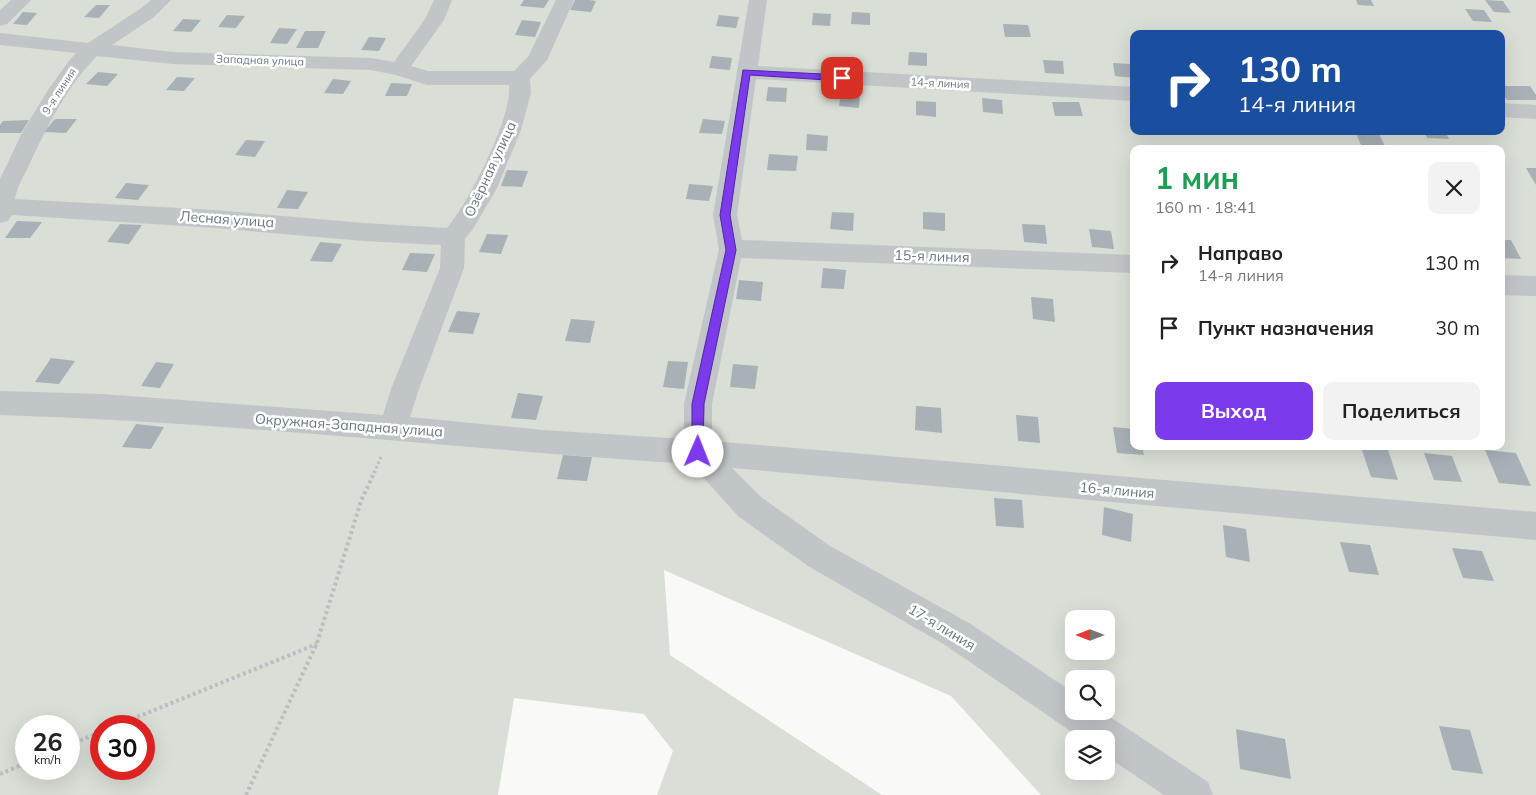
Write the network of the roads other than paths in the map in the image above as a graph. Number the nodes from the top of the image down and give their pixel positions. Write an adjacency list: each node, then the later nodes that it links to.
1 (22, 0): 6 (street)
2 (162, 0): 8 (street, 9-я линия)
3 (443, 0): 9 (street)
4 (565, 0): 11 (street)
5 (758, 0): 10 (street)
6 (0, 20)
7 (0, 39): 8 (street, Западная улица)
8 (92, 49): 9 (street, Западная улица); 15 (street, 9-я линия)
9 (399, 69): 11 (street, Западная улица)
10 (746, 72): 12 (street, 14-я линия); 17 (street)
11 (519, 78): 16 (street, Озёрная улица)
12 (1130, 94)
13 (1505, 110): 14 (street)
14 (1536, 112)
15 (1, 209): 16 (street, Лесная улица)
16 (453, 236): 22 (street)
17 (731, 250): 18 (street, 15-я линия); 23 (street)
18 (1130, 264)
19 (1505, 285): 20 (street)
20 (1536, 286)
21 (0, 403): 22 (street, Окружная-Западная улица)
22 (393, 428): 23 (street, Окружная-Западная улица)
23 (698, 452): 24 (street, 16-я линия); 25 (street, 17-я линия)
24 (1536, 526)
25 (1195, 795)

